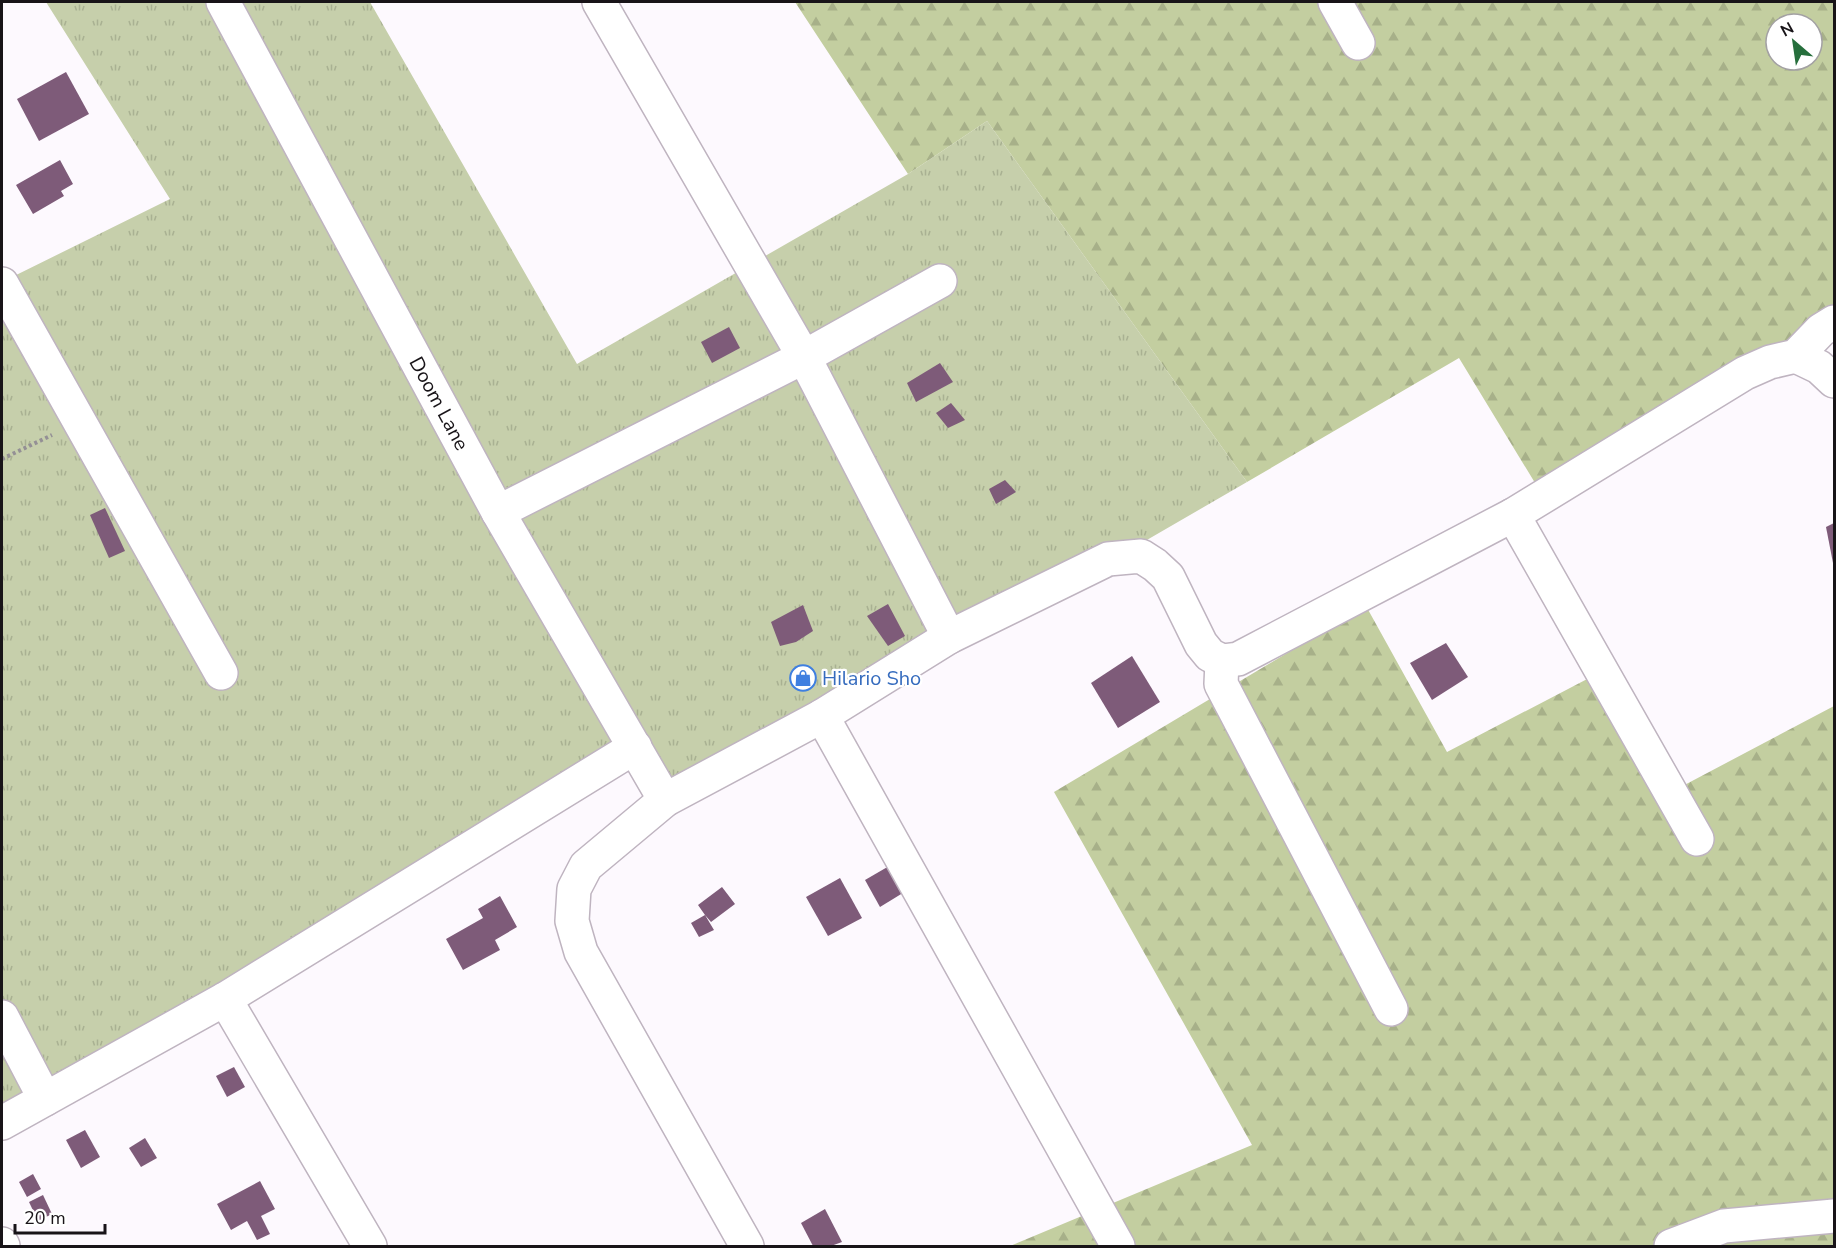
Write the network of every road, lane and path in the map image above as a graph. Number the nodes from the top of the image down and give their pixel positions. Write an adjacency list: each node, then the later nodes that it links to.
1 (223, 2): 13 (street, Doom Lane)
2 (600, 2): 9 (street)
3 (1335, 2): 4 (street)
4 (1358, 43)
5 (940, 281): 9 (street)
6 (2, 284): 11 (street)
7 (1834, 322): 8 (street)
8 (1796, 356): 10 (street); 14 (street)
9 (804, 357): 13 (street); 15 (street)
10 (1834, 381)
11 (80, 422): 12 (path); 17 (street)
12 (2, 459)
13 (498, 512): 19 (street, Doom Lane)
14 (1513, 515): 16 (street); 21 (street)
15 (950, 637): 16 (street); 18 (street)
16 (1222, 661): 23 (street)
17 (221, 673)
18 (822, 716): 20 (street); 30 (street)
19 (635, 747): 20 (street, Doom Lane); 22 (street)
20 (664, 800): 29 (street)
21 (1696, 839)
22 (225, 999): 25 (street); 28 (street)
23 (1391, 1009)
24 (2, 1017): 25 (street)
25 (45, 1099): 26 (street)
26 (2, 1123)
27 (1834, 1216): 31 (street)
28 (370, 1246)
29 (747, 1246)
30 (1118, 1246)
31 (1671, 1246)

